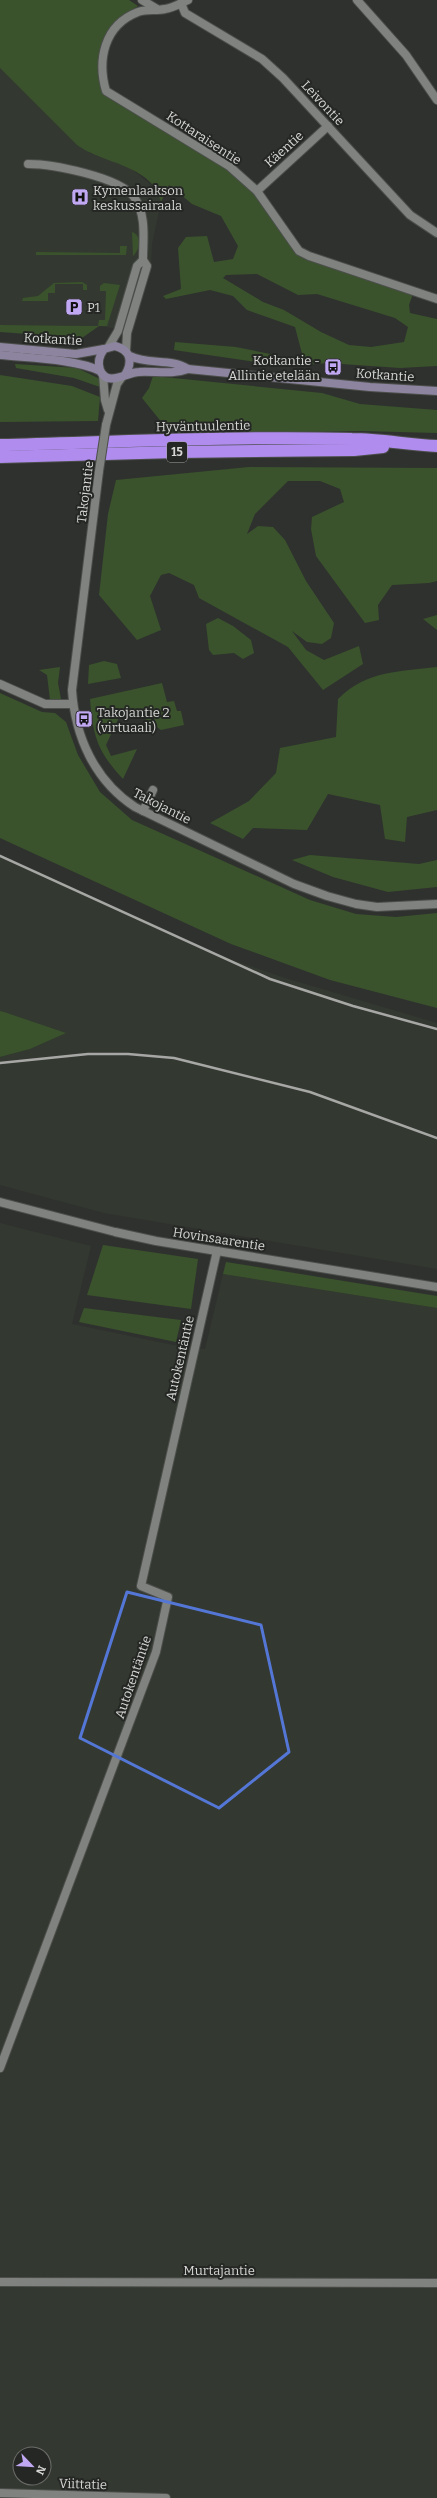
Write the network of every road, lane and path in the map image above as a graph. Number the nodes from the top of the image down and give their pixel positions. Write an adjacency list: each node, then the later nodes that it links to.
1 (142, 0): 4 (street)
2 (357, 0): 5 (street)
3 (184, 2): 4 (street, Kottaraisentie); 6 (street, Leivontie)
4 (157, 9): 8 (street, Kottaraisentie)
5 (437, 100)
6 (328, 126): 8 (street, Käentie); 9 (street, Leivontie)
7 (28, 164): 10 (street)
8 (257, 191): 11 (street, Kottaraisentie)
9 (437, 233)
10 (143, 260): 13 (street); 14 (street)
11 (437, 299)
12 (0, 347): 13 (street, Kotkantie)
13 (106, 348): 14 (street); 17 (street)
14 (128, 354): 16 (street, Kotkantie); 18 (street)
15 (0, 356): 17 (street, Kotkantie)
16 (188, 369): 18 (street, Kotkantie); 19 (street, Kotkantie)
17 (102, 373): 18 (street); 20 (street, Takojantie)
18 (123, 376): 20 (street, Takojantie)
19 (437, 391)
20 (108, 410): 26 (street, Takojantie, bridge)
21 (0, 445): 22 (highway, Hyväntuulentie / 15)
22 (406, 445): 23 (highway, Hyväntuulentie / 15); 24 (highway, Hyväntuulentie / 15)
23 (437, 446)
24 (0, 457)
25 (0, 684): 26 (street)
26 (73, 704): 28 (street, Takojantie)
27 (153, 790): 28 (street)
28 (143, 811): 29 (street, Takojantie)
29 (437, 904)
30 (0, 1202): 31 (street, Hovinsaarentie)
31 (217, 1251): 32 (street, Hovinsaarentie); 33 (street, Autokentäntie)
32 (437, 1287)
33 (0, 2068)
34 (0, 2282): 35 (street, Murtajantie)
35 (437, 2283)
36 (0, 2493): 37 (street, Viittatie)
37 (166, 2498)

